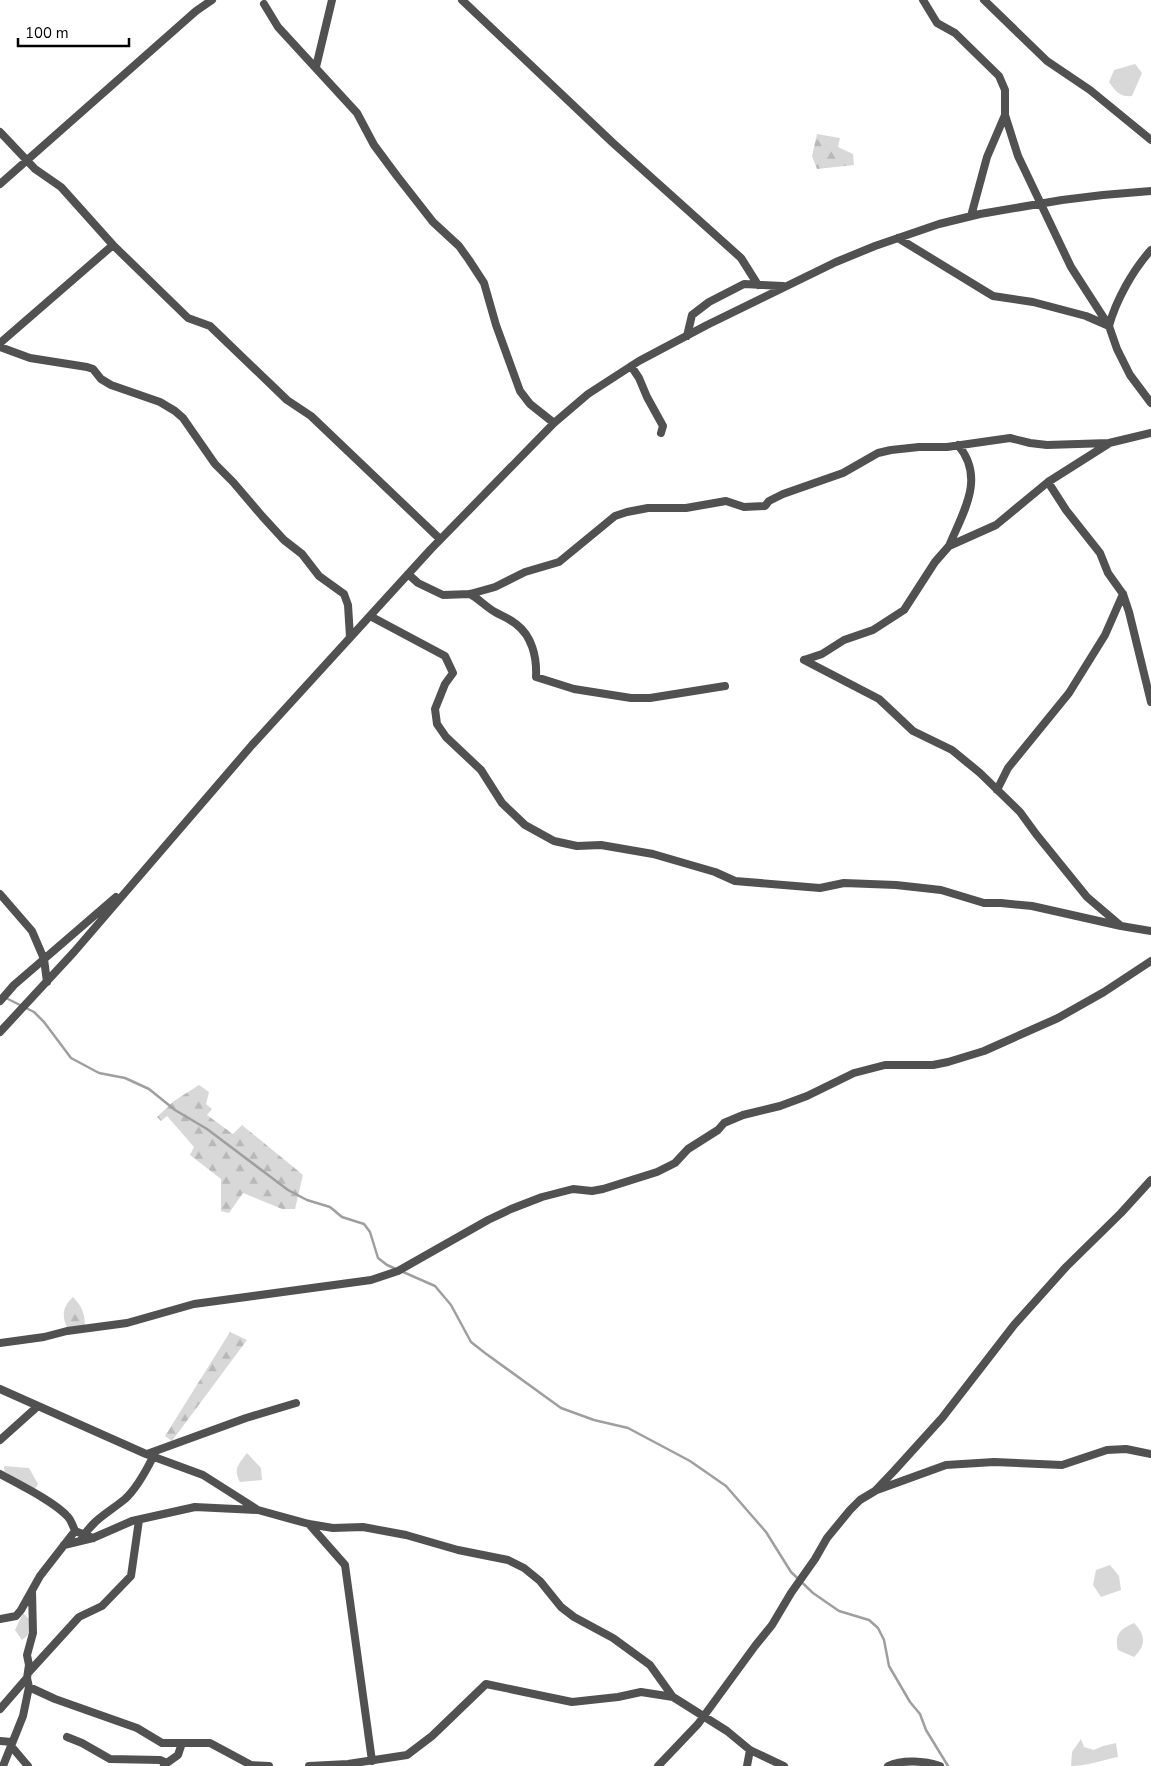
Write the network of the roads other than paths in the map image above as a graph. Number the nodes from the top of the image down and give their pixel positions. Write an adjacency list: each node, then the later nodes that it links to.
1 (212, 0): 11 (street)
2 (332, 0): 7 (street)
3 (462, 0): 19 (street)
4 (923, 0): 8 (street)
5 (984, 0): 10 (street)
6 (264, 4): 7 (street)
7 (316, 67): 27 (street)
8 (1005, 115): 14 (street); 15 (street)
9 (0, 132): 11 (street)
10 (1151, 140)
11 (27, 161): 12 (street); 17 (street)
12 (0, 184)
13 (1151, 191): 14 (street)
14 (1040, 204): 15 (street); 21 (street)
15 (971, 216): 16 (street)
16 (898, 238): 20 (street); 21 (street)
17 (112, 245): 23 (street); 33 (street)
18 (1151, 250): 21 (street)
19 (758, 285): 20 (street); 22 (street)
20 (785, 286): 22 (street)
21 (1108, 326): 26 (street)
22 (687, 336): 25 (street)
23 (0, 343)
24 (0, 347): 39 (street)
25 (632, 366): 27 (street); 28 (street)
26 (1151, 403)
27 (554, 423): 33 (street)
28 (661, 433)
29 (1151, 433): 30 (street)
30 (1109, 443): 31 (street); 32 (street)
31 (958, 445): 34 (street); 36 (street)
32 (1048, 482): 34 (street); 37 (street)
33 (440, 539): 35 (street)
34 (949, 546): 42 (street)
35 (408, 574): 36 (street); 38 (street)
36 (470, 594): 40 (street)
37 (1123, 594): 41 (street); 42 (street)
38 (370, 616): 39 (street); 45 (street)
39 (350, 638): 43 (street)
40 (725, 686)
41 (1151, 702)
42 (997, 790): 45 (street)
43 (131, 884): 47 (street); 49 (street)
44 (0, 894): 47 (street)
45 (1121, 926): 46 (street)
46 (1151, 931)
47 (44, 959): 49 (street); 50 (street)
48 (1151, 961): 53 (street)
49 (47, 982): 51 (street)
50 (0, 1001)
51 (0, 1032)
52 (1151, 1180): 61 (street)
53 (0, 1343)
54 (0, 1389): 56 (street)
55 (296, 1403): 59 (street)
56 (38, 1406): 57 (street); 59 (street)
57 (0, 1440)
58 (1151, 1454): 61 (street)
59 (150, 1455): 62 (street); 66 (street)
60 (0, 1474): 65 (street)
61 (875, 1491): 74 (street)
62 (258, 1510): 63 (street); 64 (street)
63 (139, 1520): 66 (street); 70 (street)
64 (309, 1524): 72 (street); 80 (street)
65 (75, 1531): 66 (street); 67 (street)
66 (82, 1538): 67 (street)
67 (64, 1545): 68 (street)
68 (32, 1591): 69 (street); 70 (street)
69 (0, 1619)
70 (27, 1676): 71 (street); 73 (street)
71 (29, 1687): 77 (street); 78 (street)
72 (673, 1697): 74 (street); 80 (street)
73 (0, 1709)
74 (703, 1716): 79 (street); 86 (street)
75 (67, 1738): 81 (street)
76 (0, 1741): 78 (street)
77 (182, 1743): 81 (street); 84 (street)
78 (12, 1744): 82 (street); 83 (street)
79 (750, 1750): 87 (street); 88 (street)
80 (372, 1761): 85 (street)
81 (165, 1764)
82 (3, 1766)
83 (28, 1766)
84 (269, 1766)
85 (309, 1766)
86 (658, 1766)
87 (747, 1766)
88 (784, 1766)
89 (888, 1766): 90 (street)
90 (940, 1766)

